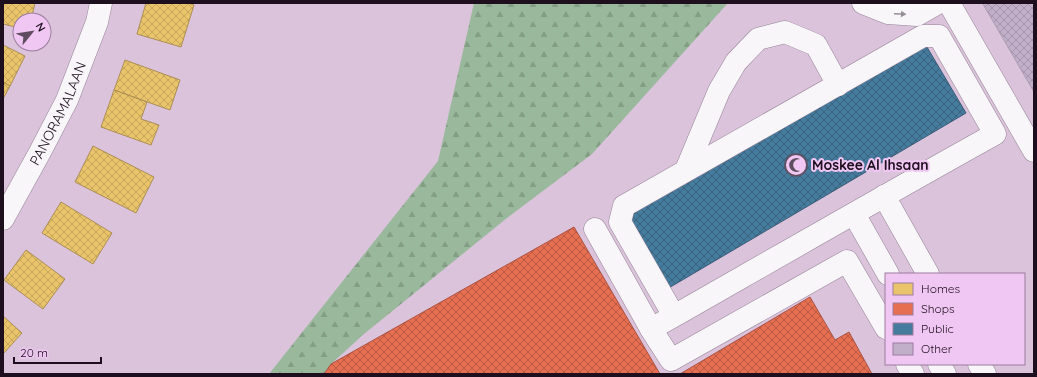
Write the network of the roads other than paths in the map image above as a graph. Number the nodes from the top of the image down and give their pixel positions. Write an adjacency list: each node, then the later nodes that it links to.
1 (101, 3): 10 (street, PANORAMALAAN)
2 (862, 3): 3 (street, one-way to 3)
3 (938, 3)
4 (949, 3): 6 (street)
5 (838, 85): 7 (street); 7 (street); 8 (street)
6 (1034, 151)
7 (686, 170): 14 (street)
8 (884, 196): 9 (street); 13 (street)
9 (854, 214): 12 (street); 14 (street)
10 (3, 219)
11 (595, 229): 16 (street)
12 (887, 273)
13 (927, 273)
14 (674, 316): 16 (street)
15 (885, 326): 16 (street)
16 (651, 329)
17 (908, 365): 20 (street)
18 (940, 365): 21 (street)
19 (980, 365): 22 (street)
20 (913, 374)
21 (945, 374)
22 (984, 374)

